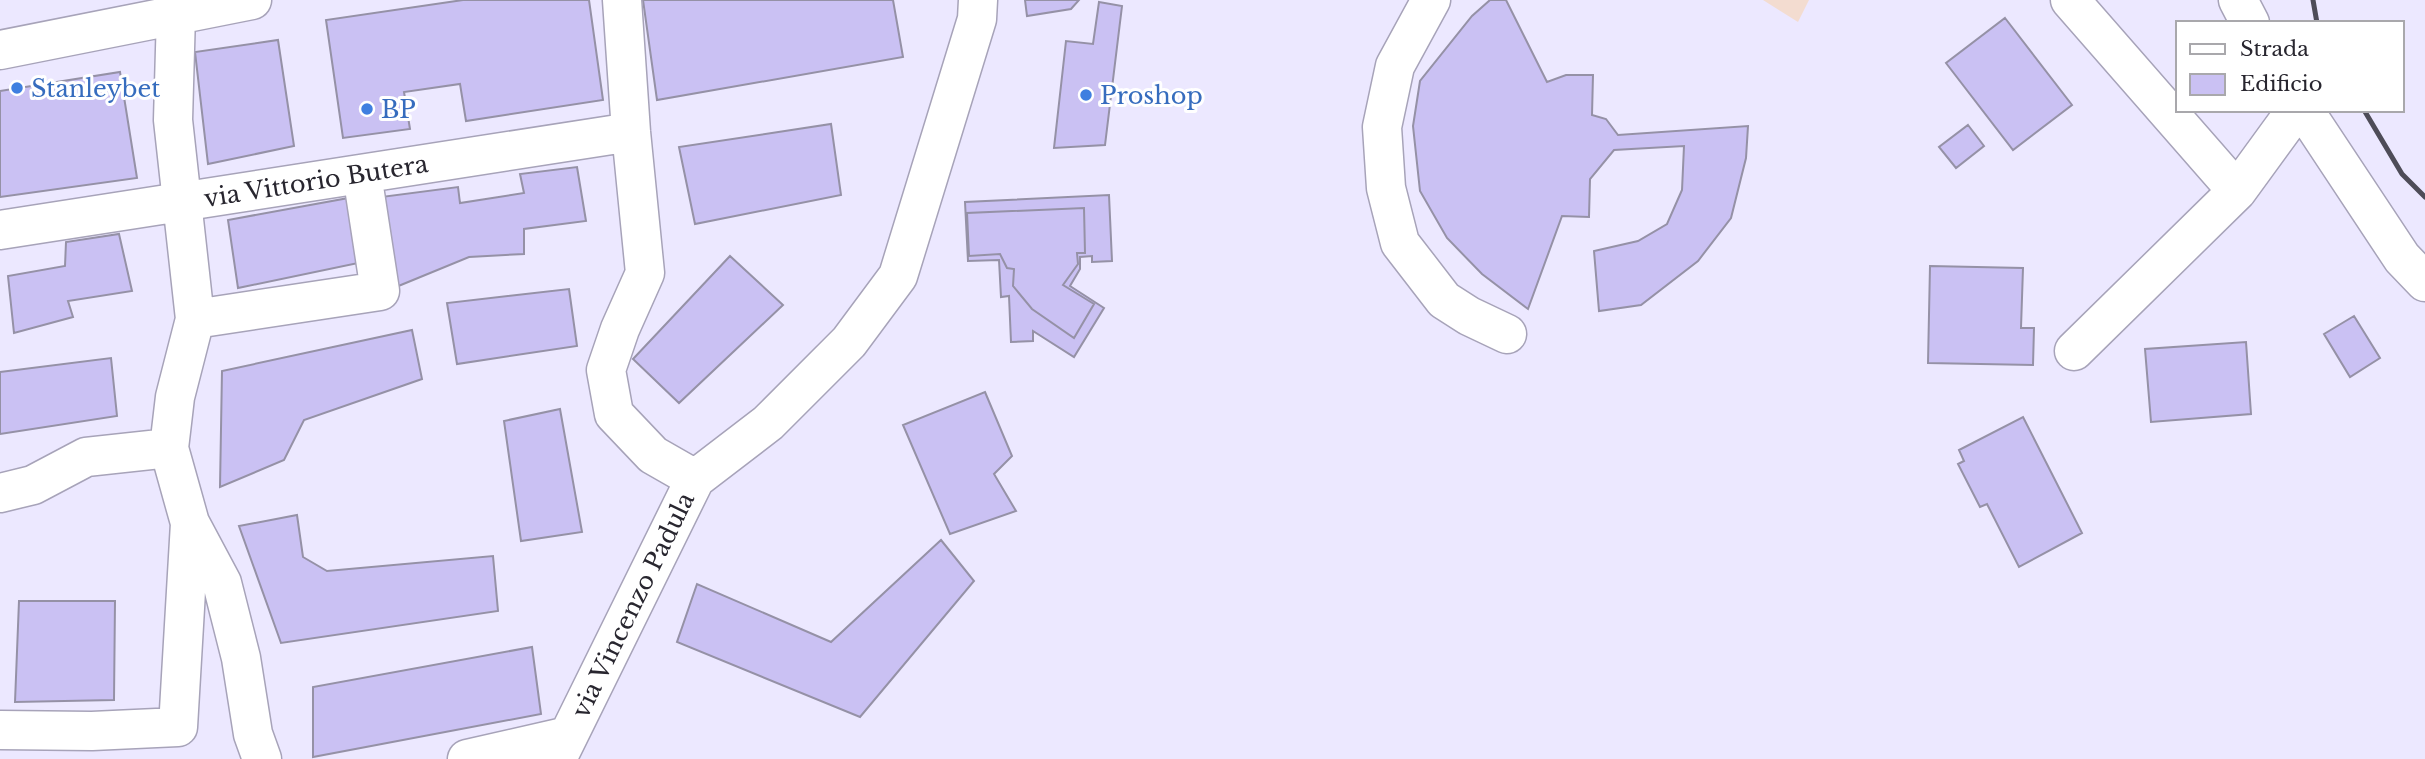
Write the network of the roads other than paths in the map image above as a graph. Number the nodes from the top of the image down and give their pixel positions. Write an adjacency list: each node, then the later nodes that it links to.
1 (252, 0): 7 (street)
2 (622, 0): 12 (street)
3 (978, 0): 22 (street, via Vincenzo Padula)
4 (1432, 0): 19 (street)
5 (2070, 0): 14 (street)
6 (2238, 0): 8 (street)
7 (176, 14): 9 (street); 15 (street)
8 (2249, 21)
9 (0, 50)
10 (2295, 112): 14 (street)
11 (2305, 112): 17 (street)
12 (631, 132): 13 (street, via Vittorio Butera); 22 (street)
13 (362, 174): 15 (street, via Vittorio Butera); 18 (street)
14 (2236, 191): 20 (street)
15 (182, 202): 16 (street, via Vittorio Butera); 18 (street)
16 (0, 230)
17 (2425, 282)
18 (195, 319): 21 (street)
19 (1507, 334)
20 (2074, 351)
21 (169, 448): 23 (street); 24 (street)
22 (695, 479): 26 (street, via Vincenzo Padula)
23 (0, 493)
24 (190, 523): 25 (street); 27 (street)
25 (0, 730)
26 (563, 747): 28 (street)
27 (262, 759)
28 (467, 759)

